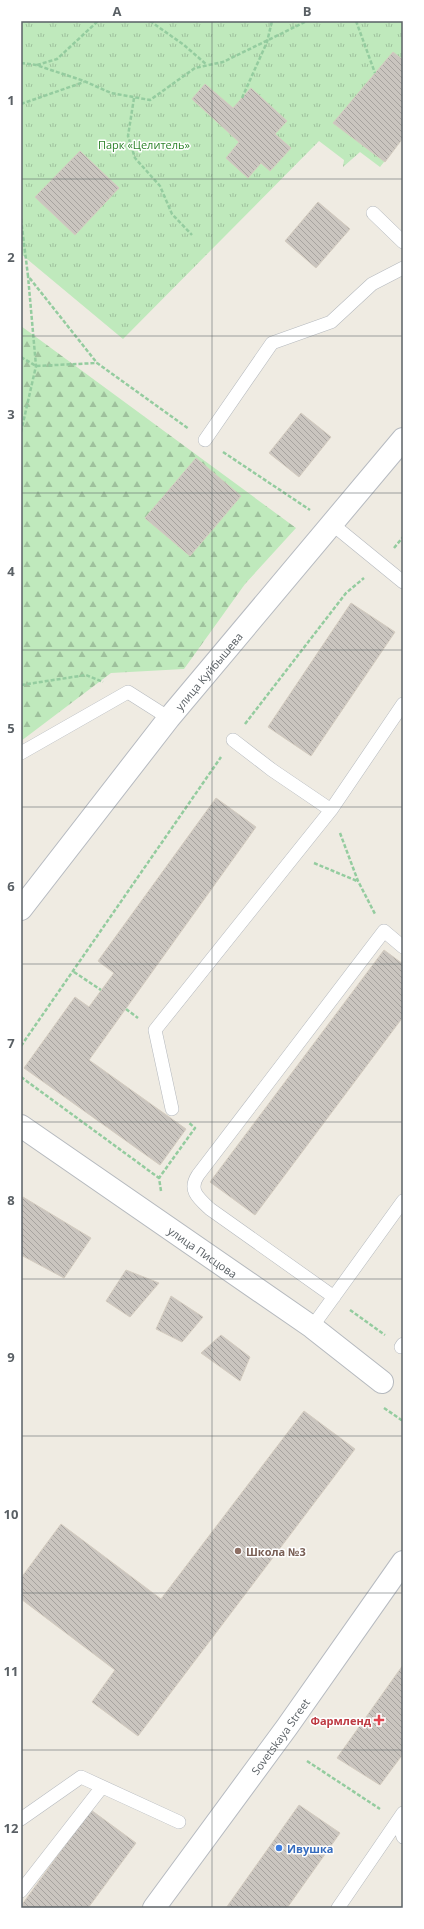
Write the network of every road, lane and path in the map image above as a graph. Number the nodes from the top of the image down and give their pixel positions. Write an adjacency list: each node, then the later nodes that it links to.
1 (98, 21): 8 (path)
2 (150, 21): 9 (path)
3 (272, 21): 6 (path)
4 (307, 21): 6 (path)
5 (356, 21): 10 (path)
6 (267, 42): 9 (path); 13 (path)
7 (21, 63): 8 (path)
8 (36, 65): 11 (path)
9 (207, 65): 12 (path)
10 (375, 73)
11 (84, 81): 12 (path); 14 (path)
12 (134, 98): 17 (path)
13 (242, 98)
14 (21, 104)
15 (374, 213): 18 (lane)
16 (21, 219): 20 (path)
17 (192, 234)
18 (403, 242)
19 (403, 268): 26 (lane)
20 (28, 276): 22 (path); 23 (path)
21 (21, 357): 23 (path)
22 (97, 363): 23 (path); 26 (path)
23 (36, 366): 24 (path)
24 (21, 432)
25 (403, 438): 27 (main road, улица Куйбышева)
26 (205, 440): 27 (path)
27 (332, 524): 29 (lane); 34 (main road, улица Куйбышева)
28 (403, 537): 29 (path)
29 (382, 564): 30 (lane); 35 (path)
30 (403, 582)
31 (21, 685): 32 (path)
32 (128, 692): 34 (lane); 36 (lane)
33 (403, 704): 37 (lane)
34 (170, 718): 40 (main road, улица Куйбышева)
35 (233, 740): 37 (lane); 43 (path)
36 (21, 753)
37 (331, 810): 38 (lane); 39 (path)
38 (295, 855): 39 (path); 47 (lane)
39 (358, 881): 41 (path)
40 (21, 909)
41 (384, 931): 42 (lane); 51 (lane)
42 (403, 947)
43 (74, 972): 44 (path); 45 (path)
44 (101, 990)
45 (21, 1046)
46 (21, 1077): 49 (path)
47 (172, 1110)
48 (21, 1126): 52 (main road, улица Писцова)
49 (195, 1128)
50 (403, 1201): 51 (lane)
51 (334, 1297): 52 (lane); 53 (path)
52 (312, 1327): 54 (main road, улица Писцова)
53 (402, 1345)
54 (382, 1382)
55 (403, 1562): 63 (main road, Sovetskaya Street)
56 (307, 1761): 58 (path)
57 (102, 1786): 59 (lane); 60 (lane); 62 (lane)
58 (400, 1816): 61 (lane); 64 (lane)
59 (21, 1819)
60 (179, 1822)
61 (403, 1837)
62 (21, 1891)
63 (154, 1908)
64 (338, 1908)

